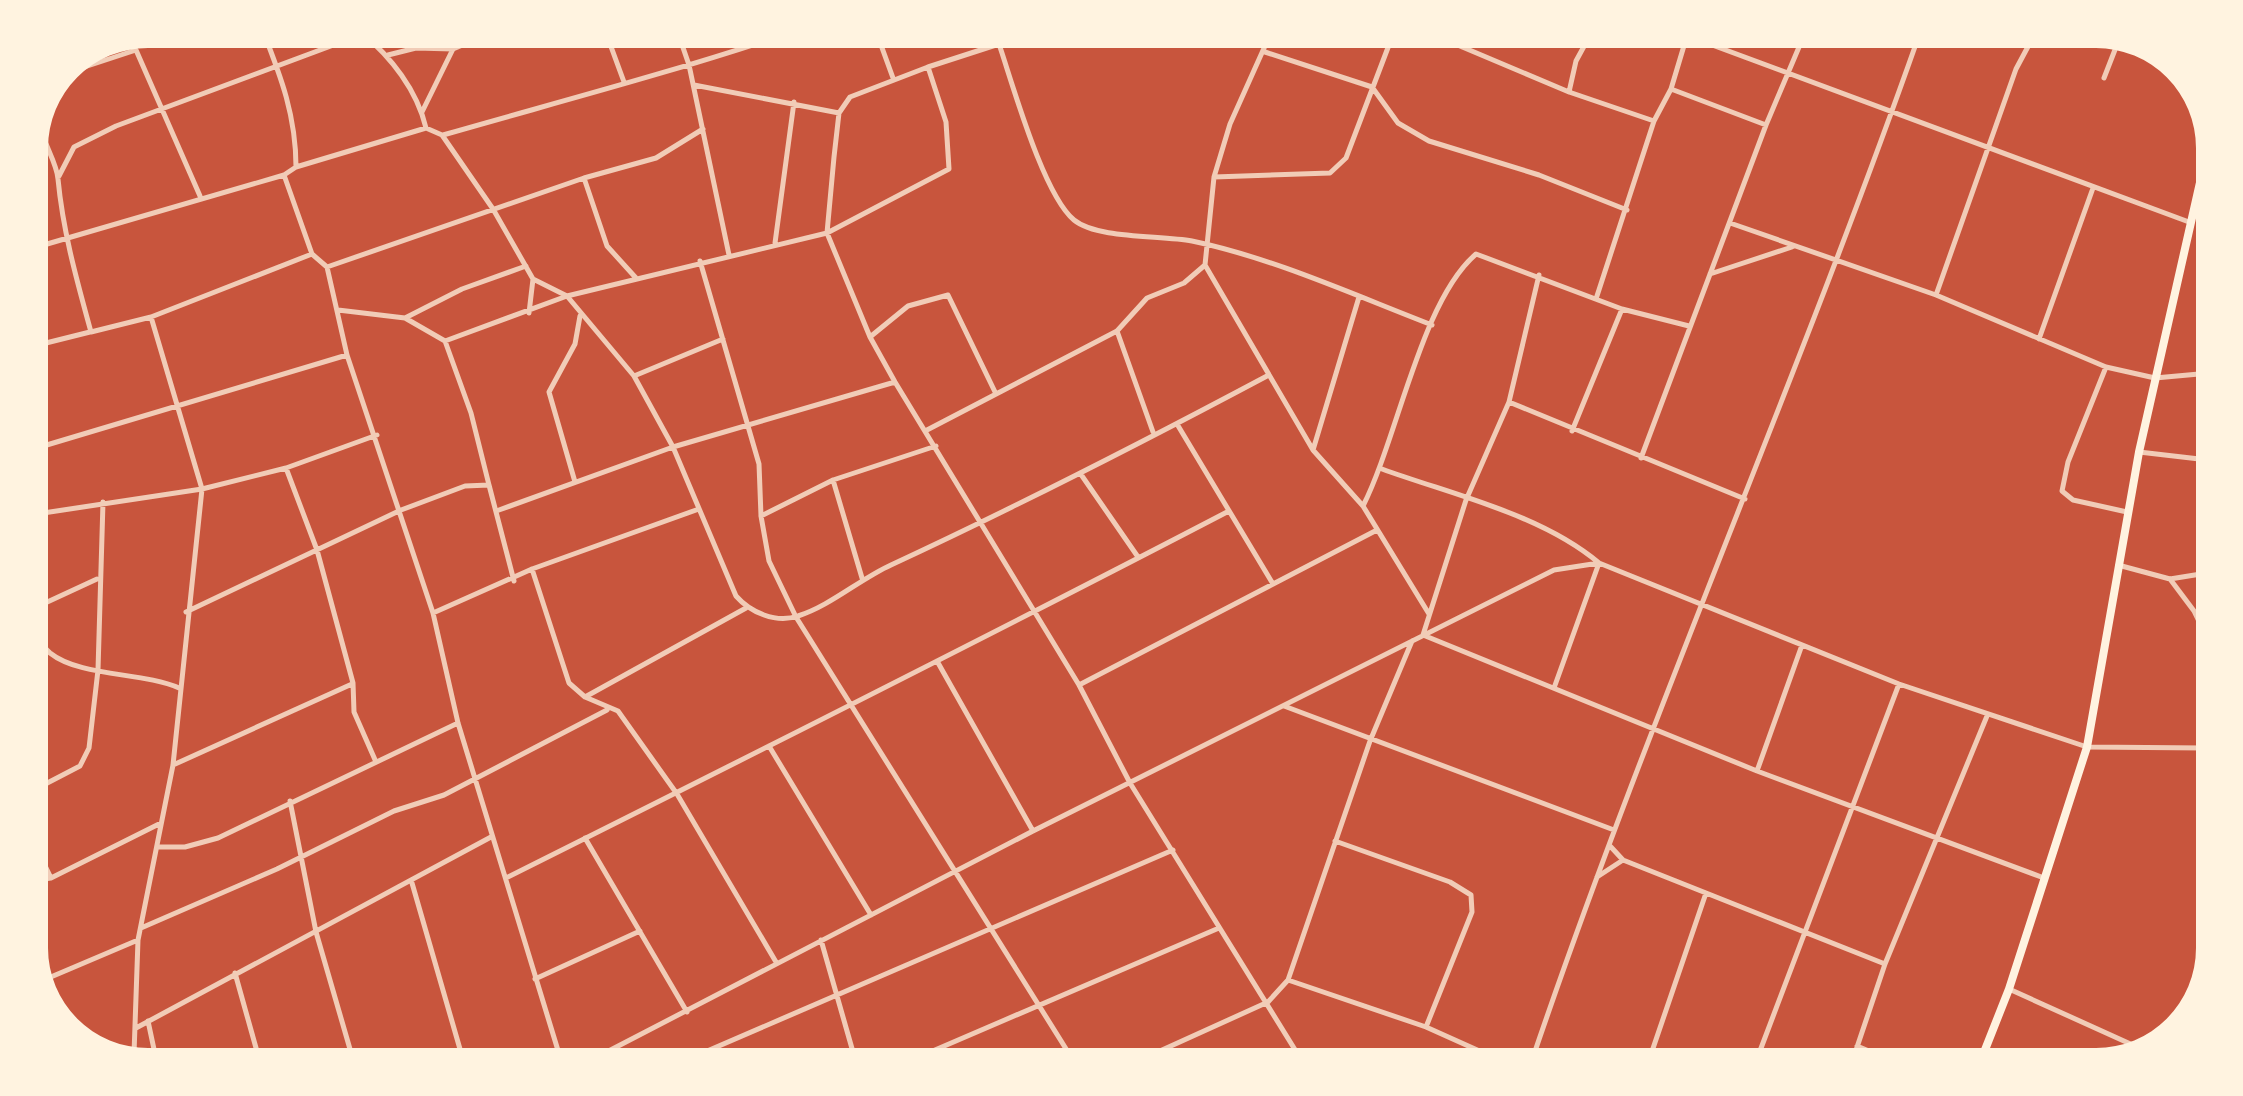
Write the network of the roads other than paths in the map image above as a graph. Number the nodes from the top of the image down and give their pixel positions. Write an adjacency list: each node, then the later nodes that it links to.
1 (272, 48): 24 (street)
2 (321, 48): 24 (street)
3 (379, 48): 22 (street)
4 (454, 48): 22 (street); 38 (street)
5 (612, 48): 30 (street)
6 (684, 48): 25 (street)
7 (743, 48): 25 (street)
8 (882, 48): 28 (street)
9 (987, 48): 26 (street)
10 (1001, 48): 63 (street)
11 (1265, 48): 21 (street)
12 (1388, 48): 32 (street)
13 (1465, 48): 34 (street)
14 (1583, 48): 34 (street)
15 (1683, 48): 33 (street)
16 (1721, 48): 27 (street)
17 (1799, 48): 27 (street)
18 (1915, 48): 37 (street)
19 (2027, 48): 45 (street)
20 (2115, 50): 29 (street)
21 (1264, 52): 32 (street); 50 (street)
22 (388, 56): 38 (street)
23 (94, 64): 36 (street)
24 (279, 65): 36 (street); 47 (street)
25 (690, 65): 30 (street); 31 (street)
26 (928, 67): 28 (street); 59 (street)
27 (1789, 73): 37 (street); 41 (street)
28 (893, 78): 39 (street)
29 (2104, 78)
30 (624, 82): 44 (street)
31 (693, 84): 35 (street); 43 (street)
32 (1372, 87): 50 (street); 56 (street)
33 (1671, 89): 40 (street); 41 (street)
34 (1569, 92): 40 (street)
35 (794, 102): 39 (street); 62 (street)
36 (164, 108): 49 (street); 53 (street)
37 (1893, 110): 45 (street); 68 (street)
38 (422, 112): 42 (street)
39 (838, 113): 59 (street)
40 (1654, 121): 56 (street)
41 (1766, 125): 58 (street)
42 (426, 128): 44 (street); 47 (street)
43 (703, 129): 51 (street); 66 (street)
44 (442, 135): 55 (street)
45 (1991, 147): 52 (street); 76 (street)
46 (48, 155): 49 (street)
47 (296, 167): 48 (street)
48 (284, 175): 53 (street); 65 (street)
49 (59, 176): 60 (street)
50 (1214, 177): 63 (street)
51 (584, 178): 55 (street); 75 (street)
52 (2094, 188): 57 (street); 92 (street)
53 (200, 196): 60 (street)
54 (2195, 208): 57 (main road)
55 (493, 209): 70 (street); 71 (street)
56 (1626, 210): 79 (street)
57 (2189, 222): 100 (main road)
58 (1730, 223): 64 (street); 72 (street)
59 (827, 234): 62 (street); 90 (street)
60 (65, 238): 61 (street); 89 (street)
61 (48, 243)
62 (776, 243): 66 (street)
63 (1210, 245): 69 (street); 78 (street)
64 (1792, 247): 68 (street); 72 (street)
65 (312, 254): 71 (street); 84 (street)
66 (729, 255): 67 (street)
67 (700, 261): 75 (street); 91 (street)
68 (1838, 263): 76 (street); 125 (street)
69 (1205, 265): 88 (street); 99 (street)
70 (526, 266): 74 (street); 85 (street)
71 (328, 267): 81 (street)
72 (1710, 274): 87 (street)
73 (1539, 275): 79 (street); 86 (street); 103 (street)
74 (533, 278): 77 (street); 82 (street)
75 (636, 278): 77 (street)
76 (1936, 295): 92 (street)
77 (567, 296): 82 (street); 83 (street)
78 (1359, 297): 86 (street); 114 (street)
79 (1596, 299): 80 (street)
80 (1622, 309): 87 (street); 108 (street)
81 (338, 310): 85 (street); 95 (street)
82 (528, 313): 93 (street)
83 (580, 316): 98 (street); 122 (street)
84 (151, 317): 89 (street); 104 (street)
85 (405, 318): 93 (street)
86 (1432, 325): 119 (street)
87 (1688, 326): 116 (street)
88 (1117, 331): 102 (street); 109 (street)
89 (91, 332): 94 (street)
90 (870, 337): 101 (street); 102 (street)
91 (722, 339): 98 (street); 106 (street)
92 (2039, 339): 96 (street)
93 (446, 341): 123 (street)
94 (48, 343)
95 (347, 355): 104 (street); 110 (street)
96 (2106, 367): 100 (street); 134 (street)
97 (2195, 374): 100 (street)
98 (634, 376): 113 (street)
99 (1267, 376): 105 (street); 114 (street)
100 (2154, 378): 115 (main road)
101 (895, 382): 106 (street); 107 (street)
102 (996, 394): 107 (street)
103 (1509, 402): 108 (street); 126 (street)
104 (180, 406): 111 (street); 124 (street)
105 (1177, 424): 109 (street); 133 (street)
106 (748, 426): 113 (street); 135 (street)
107 (927, 430): 112 (street)
108 (1572, 431): 116 (street)
109 (1154, 433): 120 (street)
110 (376, 436): 118 (street); 130 (street)
111 (48, 445)
112 (936, 446): 121 (street); 136 (street)
113 (673, 447): 122 (street); 129 (street)
114 (1313, 450): 128 (street)
115 (2139, 452): 117 (street); 134 (main road)
116 (1640, 458): 125 (street)
117 (2195, 459)
118 (286, 468): 124 (street); 138 (street)
119 (1382, 469): 126 (street); 128 (street)
120 (1080, 473): 136 (street); 139 (street)
121 (833, 480): 135 (street); 144 (street)
122 (576, 483): 131 (street)
123 (489, 485): 130 (street); 131 (street)
124 (202, 489): 127 (street); 152 (street)
125 (1745, 499): 150 (street)
126 (1466, 500): 140 (street); 155 (street)
127 (103, 502): 132 (street); 145 (street)
128 (1364, 506): 137 (street)
129 (699, 509): 142 (street); 151 (street)
130 (400, 510): 138 (street); 153 (street)
131 (498, 510): 147 (street)
132 (48, 511)
133 (1228, 511): 139 (street); 148 (street)
134 (2129, 512): 141 (main road)
135 (761, 516): 157 (street)
136 (980, 524): 144 (street); 154 (street)
137 (1377, 530): 148 (street); 155 (street)
138 (317, 550): 152 (street); 164 (street)
139 (1138, 558): 154 (street)
140 (1599, 563): 150 (street); 158 (street); 168 (street)
141 (2118, 565): 146 (street); 178 (main road)
142 (532, 569): 147 (street); 169 (street)
143 (2196, 575): 146 (street)
144 (862, 578): 157 (street)
145 (97, 579): 149 (street); 163 (street)
146 (2170, 579): 156 (street)
147 (514, 581): 153 (street)
148 (1274, 584): 166 (street)
149 (48, 602)
150 (1704, 602): 160 (street); 175 (street)
151 (746, 608): 157 (street); 169 (street)
152 (186, 612): 167 (street)
153 (433, 612): 174 (street)
154 (1035, 614): 162 (street); 166 (street)
155 (1430, 614): 158 (street)
156 (2196, 614)
157 (796, 617): 170 (street)
158 (1423, 635): 159 (street); 168 (street)
159 (1413, 640): 171 (street); 176 (street)
160 (1802, 645): 165 (street); 182 (street)
161 (48, 650): 163 (street)
162 (936, 661): 170 (street); 191 (street)
163 (98, 670): 167 (street); 184 (street)
164 (352, 684): 180 (street); 181 (street)
165 (1899, 684): 173 (street); 188 (street)
166 (1079, 686): 185 (street)
167 (180, 688): 181 (street)
168 (1554, 690): 175 (street)
169 (585, 697): 172 (street)
170 (848, 703): 177 (street); 202 (street)
171 (1284, 706): 176 (street); 185 (street)
172 (608, 710): 183 (street); 186 (street)
173 (1987, 716): 178 (street); 194 (street)
174 (458, 723): 180 (street); 183 (street)
175 (1652, 729): 182 (street); 190 (street)
176 (1370, 741): 190 (street); 195 (street)
177 (769, 746): 186 (street); 210 (street)
178 (2088, 747): 179 (street); 207 (main road)
179 (2196, 748)
180 (376, 762): 187 (street)
181 (173, 765): 189 (street)
182 (1757, 772): 188 (street)
183 (477, 779): 192 (street); 199 (street)
184 (48, 783)
185 (1130, 783): 191 (street); 198 (street)
186 (677, 794): 193 (street); 219 (street)
187 (290, 801): 196 (street); 199 (street)
188 (1851, 806): 194 (street); 216 (street)
189 (160, 823): 196 (street); 204 (street)
190 (1614, 830): 197 (street)
191 (1032, 831): 202 (street)
192 (491, 837): 205 (street); 208 (street)
193 (585, 838): 205 (street); 213 (street)
194 (1936, 839): 207 (street); 220 (street)
195 (1335, 842): 224 (street); 231 (street)
196 (157, 847): 212 (street)
197 (1610, 847): 200 (street); 206 (street)
198 (1173, 850): 211 (street); 214 (street)
199 (302, 856): 212 (street); 215 (street)
200 (1623, 860): 206 (street); 209 (street)
201 (48, 872): 204 (street)
202 (952, 872): 210 (street); 214 (street)
203 (48, 878): 204 (street)
204 (51, 878)
205 (506, 878): 223 (street)
206 (1596, 878): 249 (street)
207 (2046, 879): 225 (main road)
208 (412, 883): 215 (street); 239 (street)
209 (1706, 893): 216 (street); 250 (street)
210 (871, 915): 218 (street)
211 (1220, 927): 227 (street); 228 (street)
212 (141, 928): 217 (street)
213 (640, 931): 223 (street); 229 (street)
214 (992, 931): 226 (street); 228 (street)
215 (316, 932): 221 (street); 238 (street)
216 (1804, 933): 220 (street); 251 (street)
217 (138, 940): 222 (street); 232 (street)
218 (821, 940): 219 (street); 226 (street)
219 (776, 962): 229 (street)
220 (1885, 964): 234 (street)
221 (235, 973): 230 (street); 237 (street)
222 (52, 977)
223 (535, 979): 240 (street)
224 (1288, 980): 227 (street); 231 (street)
225 (2009, 989): 233 (street); 253 (main road)
226 (836, 995): 242 (street); 243 (street)
227 (1268, 1002): 246 (street); 247 (street)
228 (1036, 1006): 244 (street); 245 (street)
229 (687, 1012): 241 (street)
230 (148, 1020): 232 (street); 236 (street)
231 (1426, 1027): 248 (street)
232 (136, 1028): 235 (street)
233 (2128, 1043)
234 (1857, 1046): 252 (street)
235 (134, 1048)
236 (154, 1048)
237 (256, 1048)
238 (350, 1048)
239 (460, 1048)
240 (557, 1048)
241 (615, 1048)
242 (713, 1048)
243 (852, 1048)
244 (939, 1048)
245 (1065, 1048)
246 (1166, 1048)
247 (1293, 1048)
248 (1473, 1048)
249 (1536, 1048)
250 (1653, 1048)
251 (1761, 1048)
252 (1862, 1048)
253 (1986, 1048)

